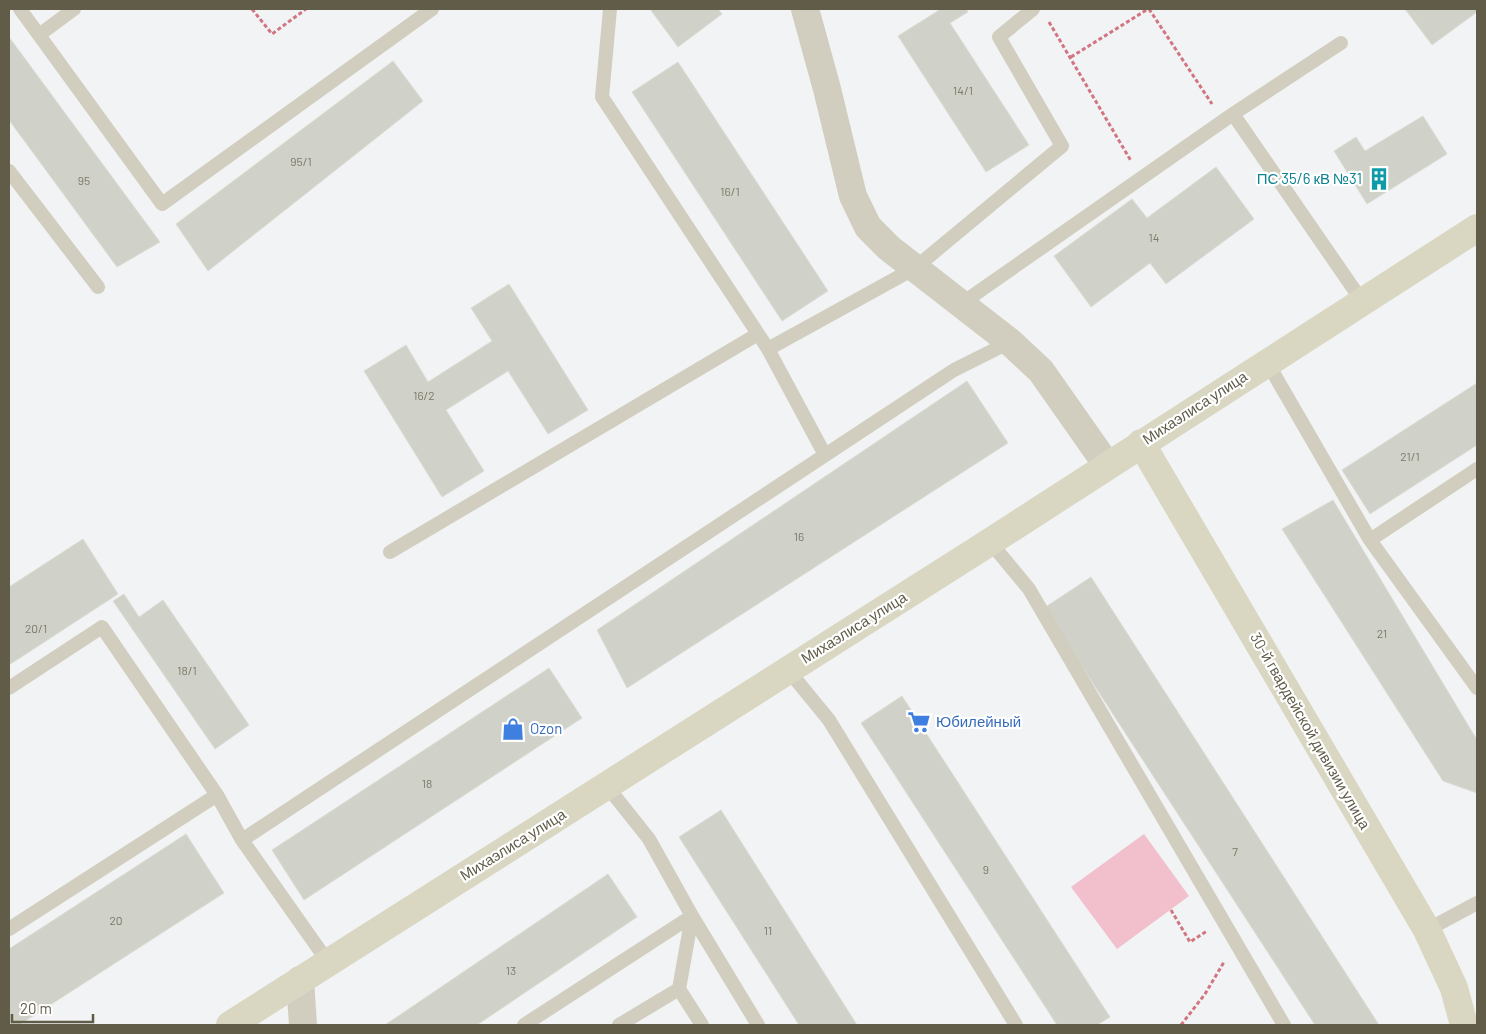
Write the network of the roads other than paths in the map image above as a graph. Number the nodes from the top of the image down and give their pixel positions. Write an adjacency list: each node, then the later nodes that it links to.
1 (20, 9): 7 (lane)
2 (74, 9): 7 (lane)
3 (432, 9): 7 (lane)
4 (610, 9): 16 (lane)
5 (805, 9): 12 (street)
6 (1033, 9): 12 (lane)
7 (39, 35)
8 (1341, 43): 9 (lane)
9 (1228, 118): 14 (lane); 15 (lane)
10 (9, 171): 13 (lane)
11 (1477, 228): 14 (street, Михаэлиса улица)
12 (916, 268): 15 (street); 18 (lane)
13 (98, 287)
14 (1362, 301): 19 (street, Михаэлиса улица)
15 (961, 304): 17 (street)
16 (758, 334): 18 (lane); 26 (lane)
17 (1010, 342): 21 (lane); 22 (street)
18 (768, 349): 21 (lane)
19 (1267, 362): 20 (street, Михаэлиса улица); 24 (lane)
20 (1141, 443): 22 (street, Михаэлиса улица); 36 (street, 30-й гвардейской дивизии улица)
21 (825, 455): 32 (lane)
22 (1107, 465): 25 (street, Михаэлиса улица)
23 (1477, 468): 24 (lane)
24 (1370, 540): 29 (lane)
25 (990, 542): 27 (street, Михаэлиса улица); 47 (lane)
26 (390, 552)
27 (788, 670): 30 (street, Михаэлиса улица); 46 (lane)
28 (9, 688): 31 (lane)
29 (1477, 688)
30 (606, 785): 34 (lane); 37 (street, Михаэлиса улица)
31 (216, 795): 32 (lane); 35 (lane)
32 (242, 840): 37 (lane)
33 (1477, 903): 36 (lane)
34 (692, 916): 39 (lane); 42 (lane); 45 (lane)
35 (9, 929)
36 (1427, 930): 48 (street, 30-й гвардейской дивизии улица)
37 (328, 962): 38 (street, Михаэлиса улица)
38 (300, 980): 40 (street, Михаэлиса улица); 41 (street)
39 (679, 989): 43 (lane); 44 (lane)
40 (230, 1025)
41 (303, 1025)
42 (524, 1025)
43 (619, 1025)
44 (702, 1025)
45 (758, 1025)
46 (1016, 1025)
47 (1284, 1025)
48 (1464, 1025)

